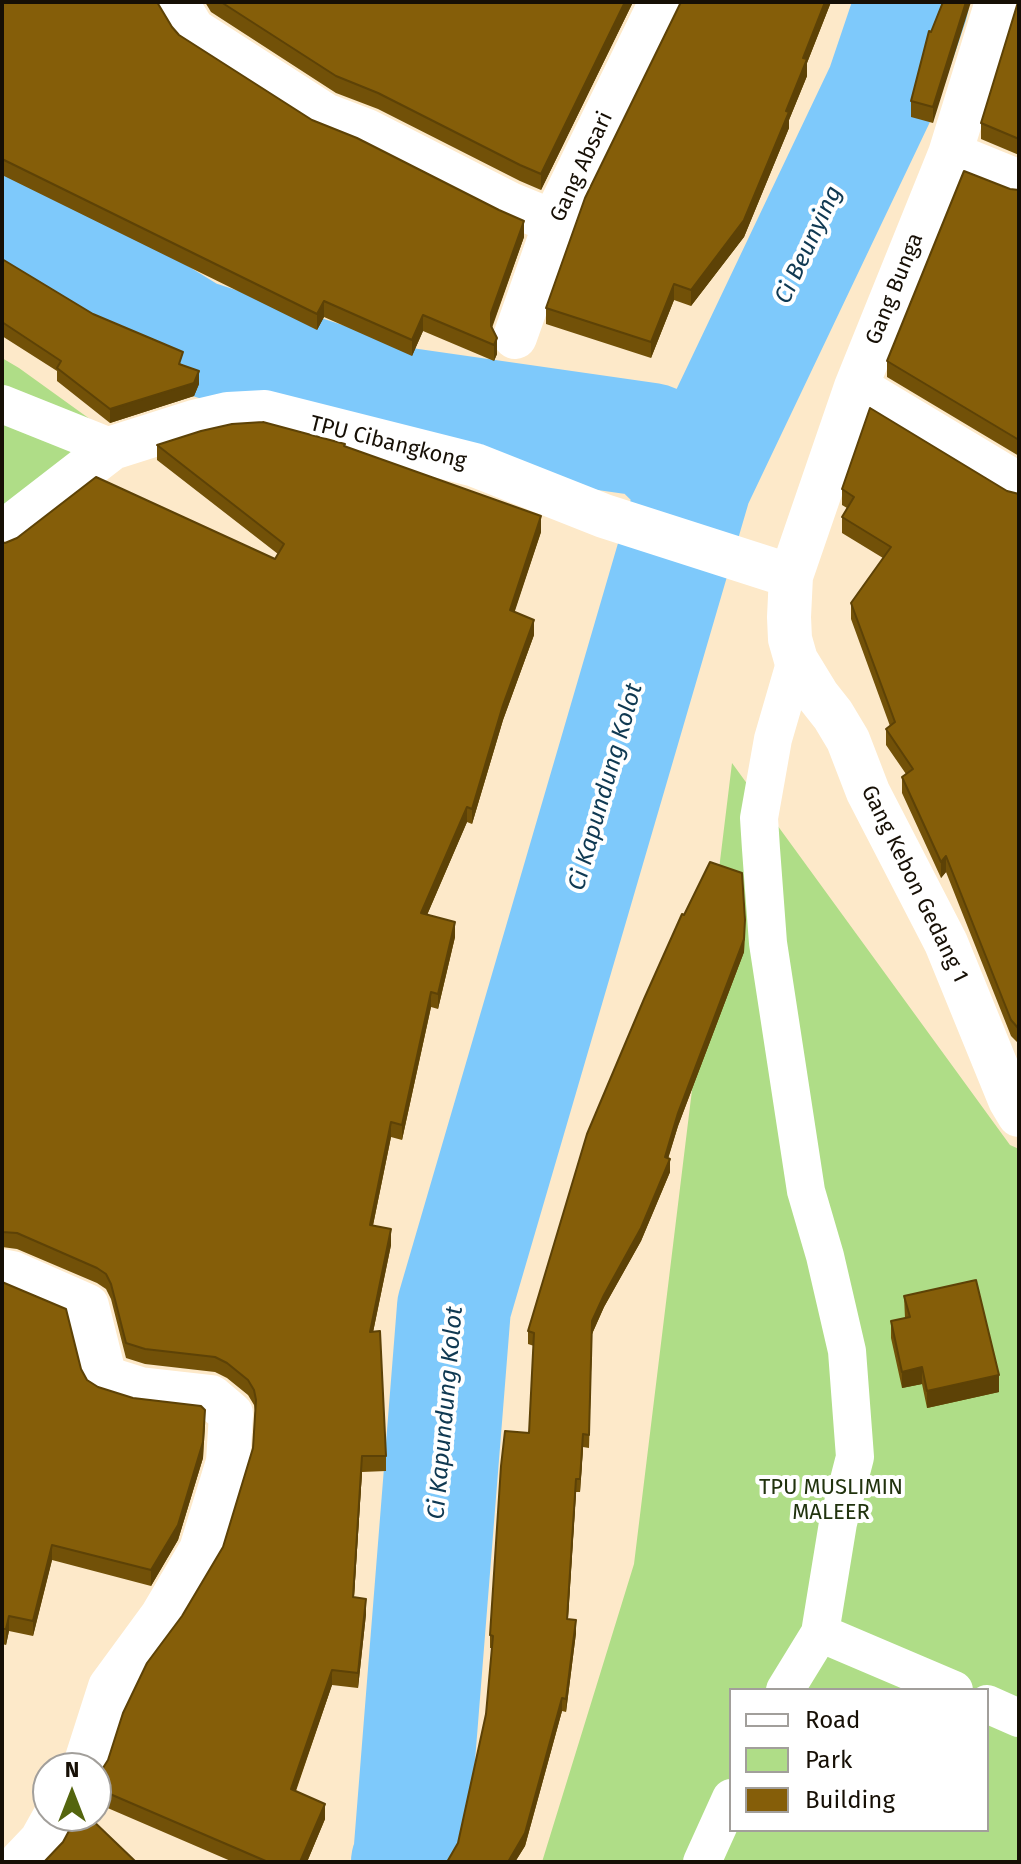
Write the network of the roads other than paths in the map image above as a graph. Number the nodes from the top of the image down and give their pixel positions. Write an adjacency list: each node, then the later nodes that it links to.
1 (176, 2): 6 (street)
2 (661, 2): 6 (street, Gang Absari)
3 (997, 2): 4 (street, Gang Bunga)
4 (950, 154): 5 (street); 8 (street, Gang Bunga)
5 (1019, 182)
6 (554, 222): 7 (street, Gang Absari)
7 (515, 337)
8 (856, 387): 11 (street); 13 (street, Gang Bunga)
9 (2, 404): 10 (lane)
10 (112, 448): 12 (street, TPU Cibangkong); 13 (street, TPU Cibangkong)
11 (1019, 485)
12 (2, 533)
13 (780, 572): 14 (street, Gang Bunga)
14 (796, 660): 15 (street, Gang Kebon Gedang 1); 17 (lane)
15 (1019, 1115)
16 (2, 1271): 22 (street)
17 (820, 1633): 18 (lane); 19 (lane)
18 (786, 1688)
19 (949, 1688)
20 (989, 1705): 21 (lane)
21 (1019, 1718)
22 (89, 1752)
23 (729, 1802): 26 (lane)
24 (46, 1832): 25 (street)
25 (21, 1862)
26 (702, 1862)

